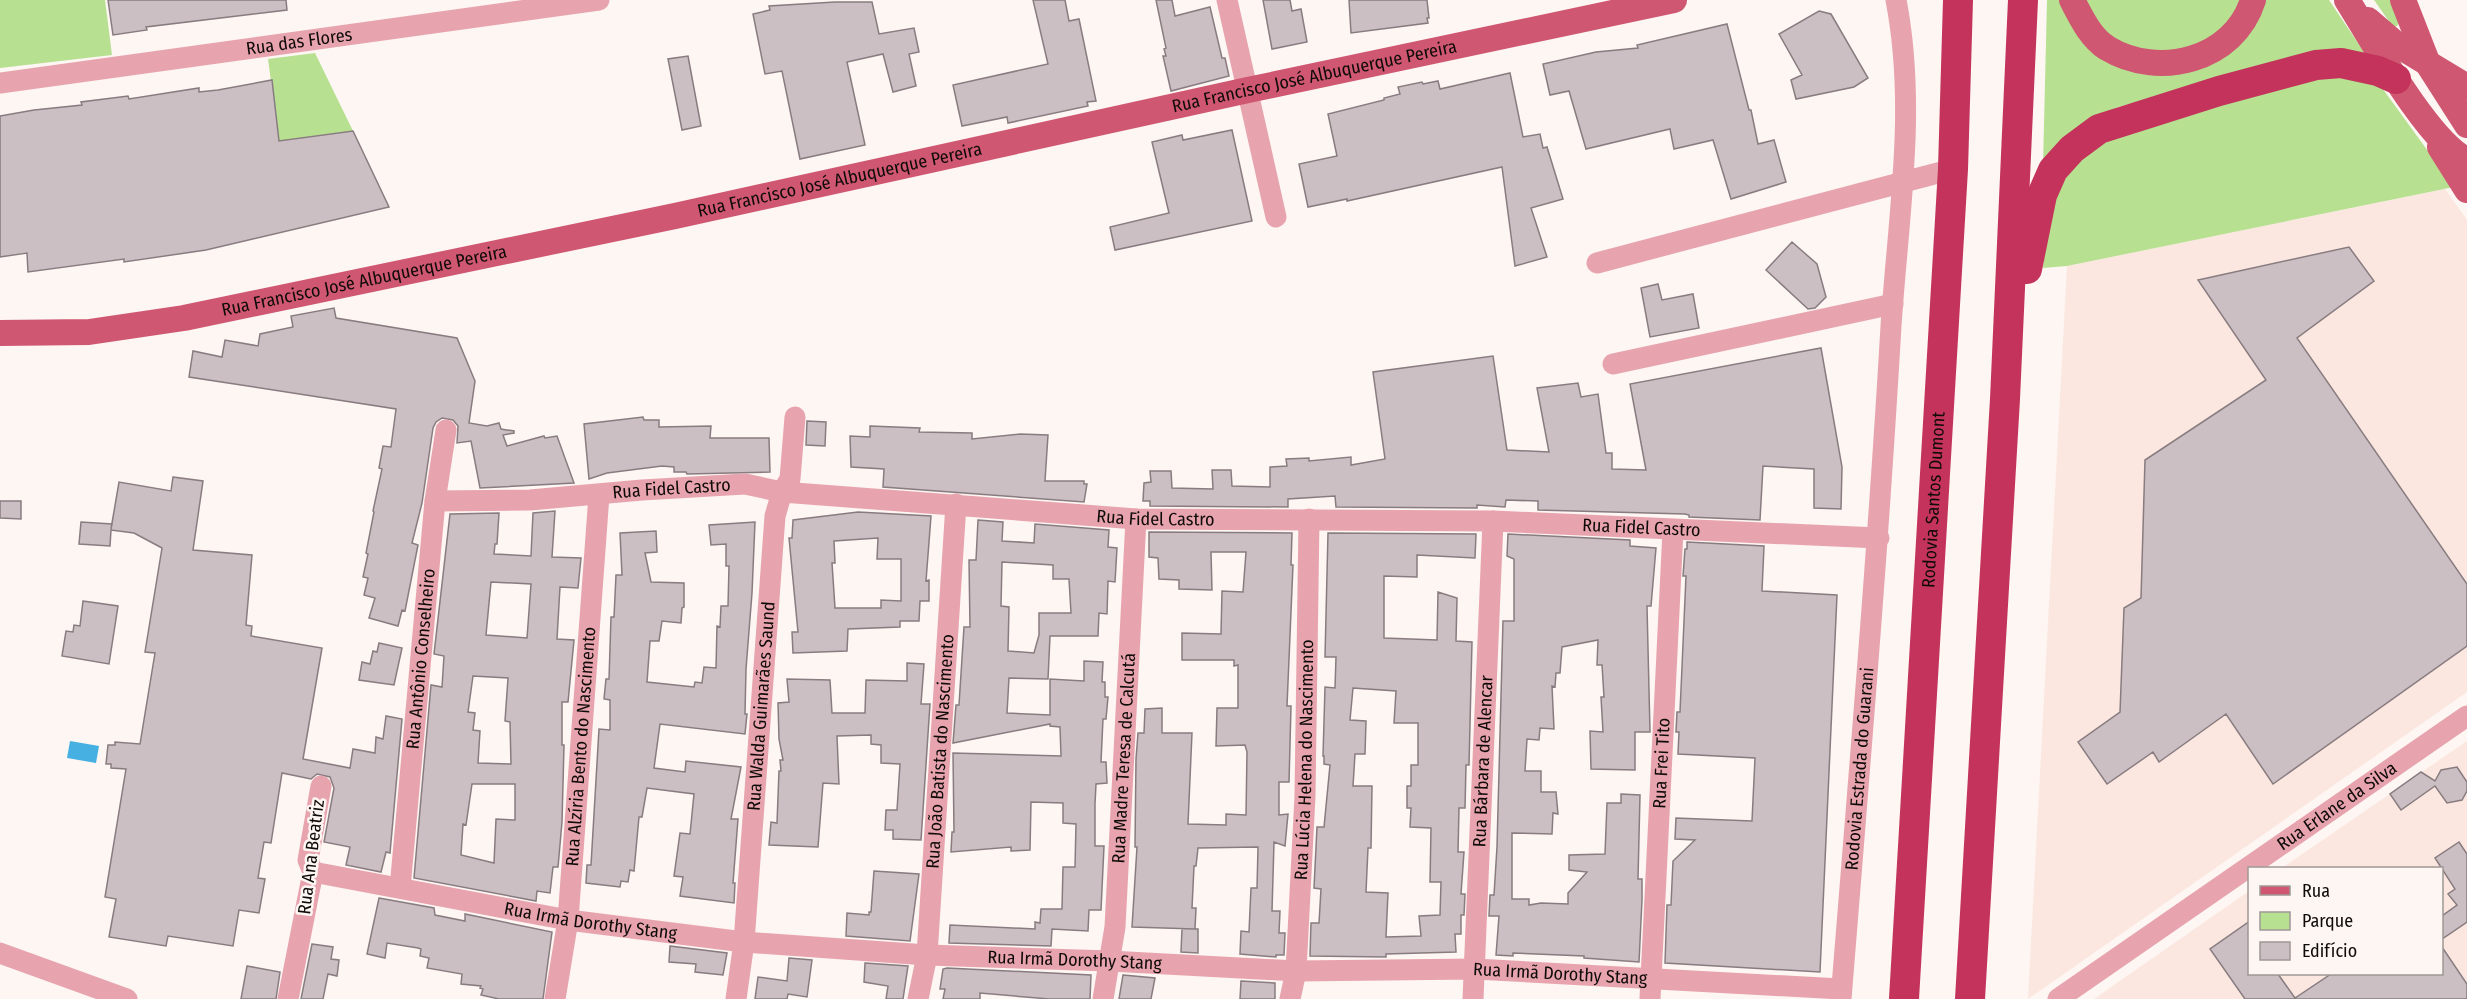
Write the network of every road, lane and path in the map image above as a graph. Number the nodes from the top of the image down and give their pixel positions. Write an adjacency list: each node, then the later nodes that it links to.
1 (599, 0): 13 (street, Rua das Flores)
2 (1227, 0): 15 (street)
3 (1674, 0): 15 (main road, Rua Francisco José Albuquerque Pereira)
4 (1896, 0): 19 (street, Rodovia Estrada do Guarani)
5 (1958, 0): 18 (highway, Rodovia Santos Dumont)
6 (2023, 0): 26 (highway)
7 (2072, 0): 8 (main road)
8 (2253, 0)
9 (2348, 0): 11 (main road); 12 (main road)
10 (2403, 0): 11 (main road)
11 (2428, 64): 14 (main road); 16 (main road)
12 (2396, 79): 17 (main road); 20 (main road); 26 (highway)
13 (0, 83)
14 (2467, 87)
15 (1248, 90): 21 (street); 24 (main road, Rua Francisco José Albuquerque Pereira)
16 (2467, 125)
17 (2467, 160)
18 (1953, 170): 19 (street); 61 (highway, Rodovia Santos Dumont)
19 (1903, 181): 22 (street); 23 (street, Rodovia Estrada do Guarani)
20 (2467, 190)
21 (1276, 217)
22 (1597, 263)
23 (1893, 304): 25 (street); 37 (street, Rodovia Estrada do Guarani)
24 (0, 333)
25 (1613, 364)
26 (2005, 399): 62 (highway)
27 (795, 417): 29 (street, Rua Walda Guimarães Saund)
28 (446, 430): 31 (street, Rua Antônio Conselheiro)
29 (782, 492): 30 (street, Rua Fidel Castro); 32 (street, Rua Fidel Castro); 45 (street, Rua Walda Guimarães Saund)
30 (599, 495): 31 (street, Rua Fidel Castro); 44 (street, Rua Alzíria Bento do Nascimento)
31 (435, 501): 43 (street, Rua Antônio Conselheiro)
32 (956, 504): 33 (street, Rua Fidel Castro); 47 (street, Rua João Batista do Nascimento)
33 (1136, 519): 34 (street, Rua Fidel Castro); 48 (street, Rua Madre Teresa de Calcutá)
34 (1309, 519): 35 (street, Rua Fidel Castro); 50 (street, Rua Lúcia Helena do Nascimento)
35 (1492, 521): 36 (street, Rua Fidel Castro); 49 (street, Rua Bárbara de Alencar)
36 (1673, 530): 37 (street, Rua Fidel Castro); 51 (street, Rua Frei Tito)
37 (1879, 537): 52 (street, Rodovia Estrada do Guarani)
38 (2467, 716): 40 (street, Rua Erlane da Silva)
39 (321, 786): 42 (street, Rua Ana Beatriz)
40 (2249, 867)
41 (2248, 868): 63 (street, Rua Erlane da Silva)
42 (313, 872): 43 (street, Rua Irmã Dorothy Stang); 54 (street, Rua Ana Beatriz)
43 (400, 888): 44 (street, Rua Irmã Dorothy Stang)
44 (568, 920): 45 (street, Rua Irmã Dorothy Stang); 55 (street, Rua Alzíria Bento do Nascimento)
45 (744, 942): 47 (street, Rua Irmã Dorothy Stang); 56 (street, Rua Walda Guimarães Saund)
46 (0, 953): 53 (street)
47 (927, 955): 48 (street, Rua Irmã Dorothy Stang); 57 (street, Rua João Batista do Nascimento)
48 (1110, 961): 50 (street, Rua Irmã Dorothy Stang); 58 (street, Rua Madre Teresa de Calcutá)
49 (1474, 969): 50 (street, Rua Irmã Dorothy Stang); 51 (street, Rua Irmã Dorothy Stang); 60 (street, Rua Bárbara de Alencar)
50 (1296, 971): 59 (street, Rua Lúcia Helena do Nascimento)
51 (1651, 989): 52 (street, Rua Irmã Dorothy Stang)
52 (1841, 994)
53 (127, 999)
54 (288, 999)
55 (555, 999)
56 (735, 999)
57 (918, 999)
58 (1103, 999)
59 (1290, 999)
60 (1473, 999)
61 (1904, 999)
62 (1970, 999)
63 (2058, 999)

